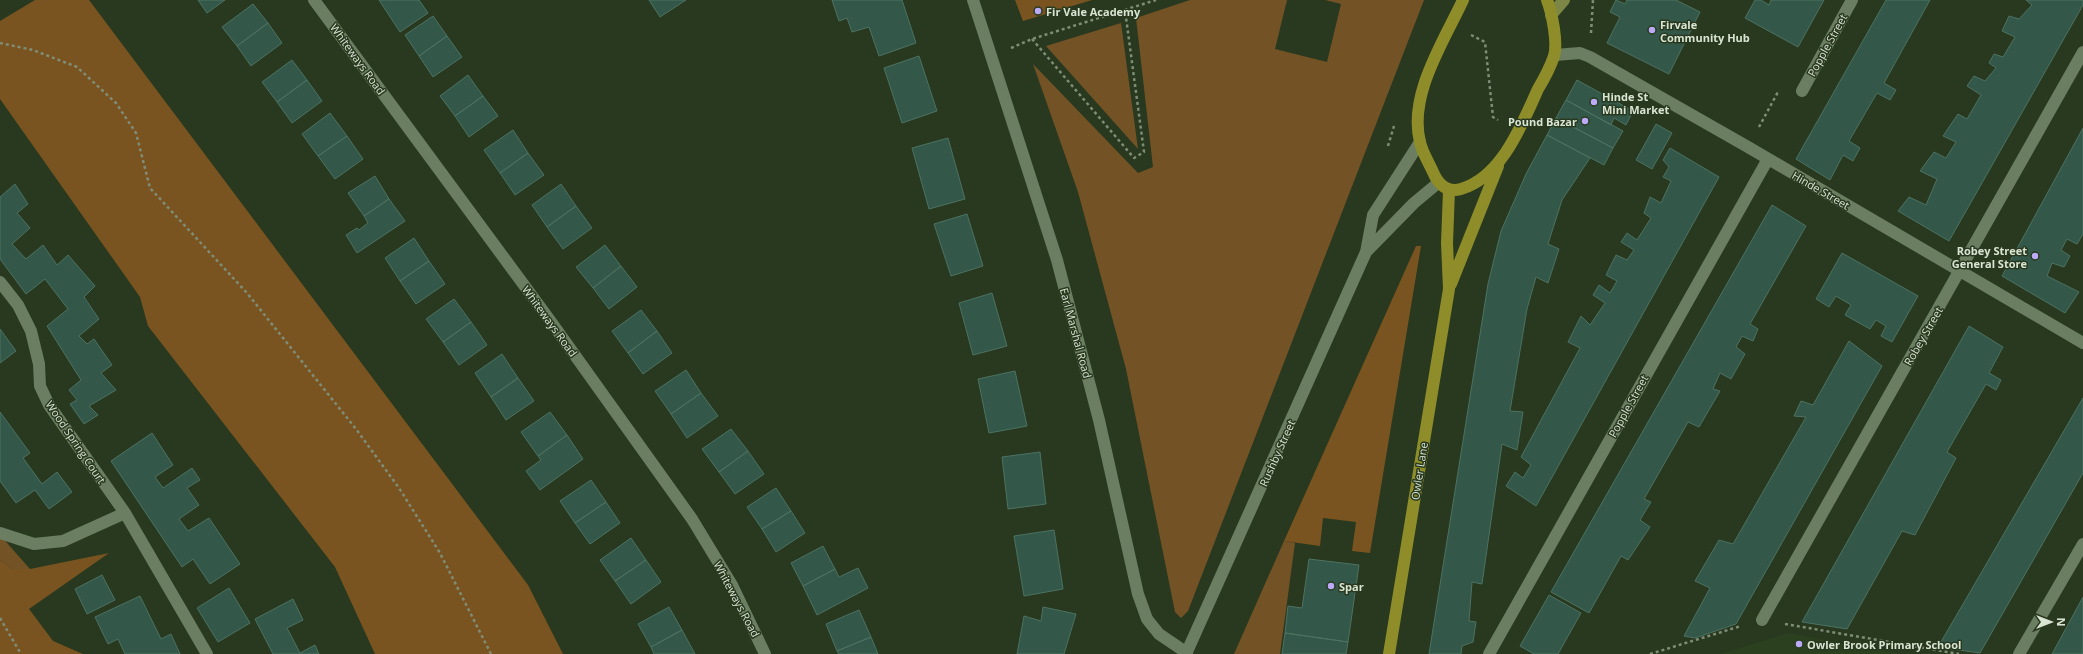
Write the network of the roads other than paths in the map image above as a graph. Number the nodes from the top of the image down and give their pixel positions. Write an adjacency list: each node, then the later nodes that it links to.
1 (314, 0): 26 (street, Whiteways Road)
2 (973, 0): 27 (street, Earl Marshal Road)
3 (1463, 0): 11 (main road)
4 (1546, 0): 7 (main road)
5 (1564, 0): 7 (street)
6 (1852, 0): 10 (street, Popple Street)
7 (1551, 15): 9 (main road)
8 (2083, 52): 17 (street, Robey Street)
9 (1555, 55): 12 (main road); 13 (street, Hinde Street)
10 (1802, 90)
11 (1420, 142): 14 (main road); 16 (street, Rushby Street)
12 (1501, 159): 15 (main road); 19 (main road, Owler Lane)
13 (1768, 159): 17 (street, Hinde Street); 29 (street, Popple Street)
14 (1438, 183): 15 (main road); 16 (street, Rushby Street)
15 (1449, 190): 19 (main road, Owler Lane)
16 (1366, 252): 27 (street, Rushby Street)
17 (1960, 271): 20 (street, Hinde Street); 24 (street, Robey Street)
18 (0, 282): 21 (street, Wood Spring Court)
19 (1449, 289): 28 (main road, Owler Lane)
20 (2083, 343)
21 (125, 512): 22 (street); 25 (street, Wood Spring Court)
22 (0, 533)
23 (2083, 544): 30 (street)
24 (1762, 620)
25 (207, 654)
26 (766, 654)
27 (1187, 654)
28 (1389, 654)
29 (1489, 654)
30 (2019, 654)

